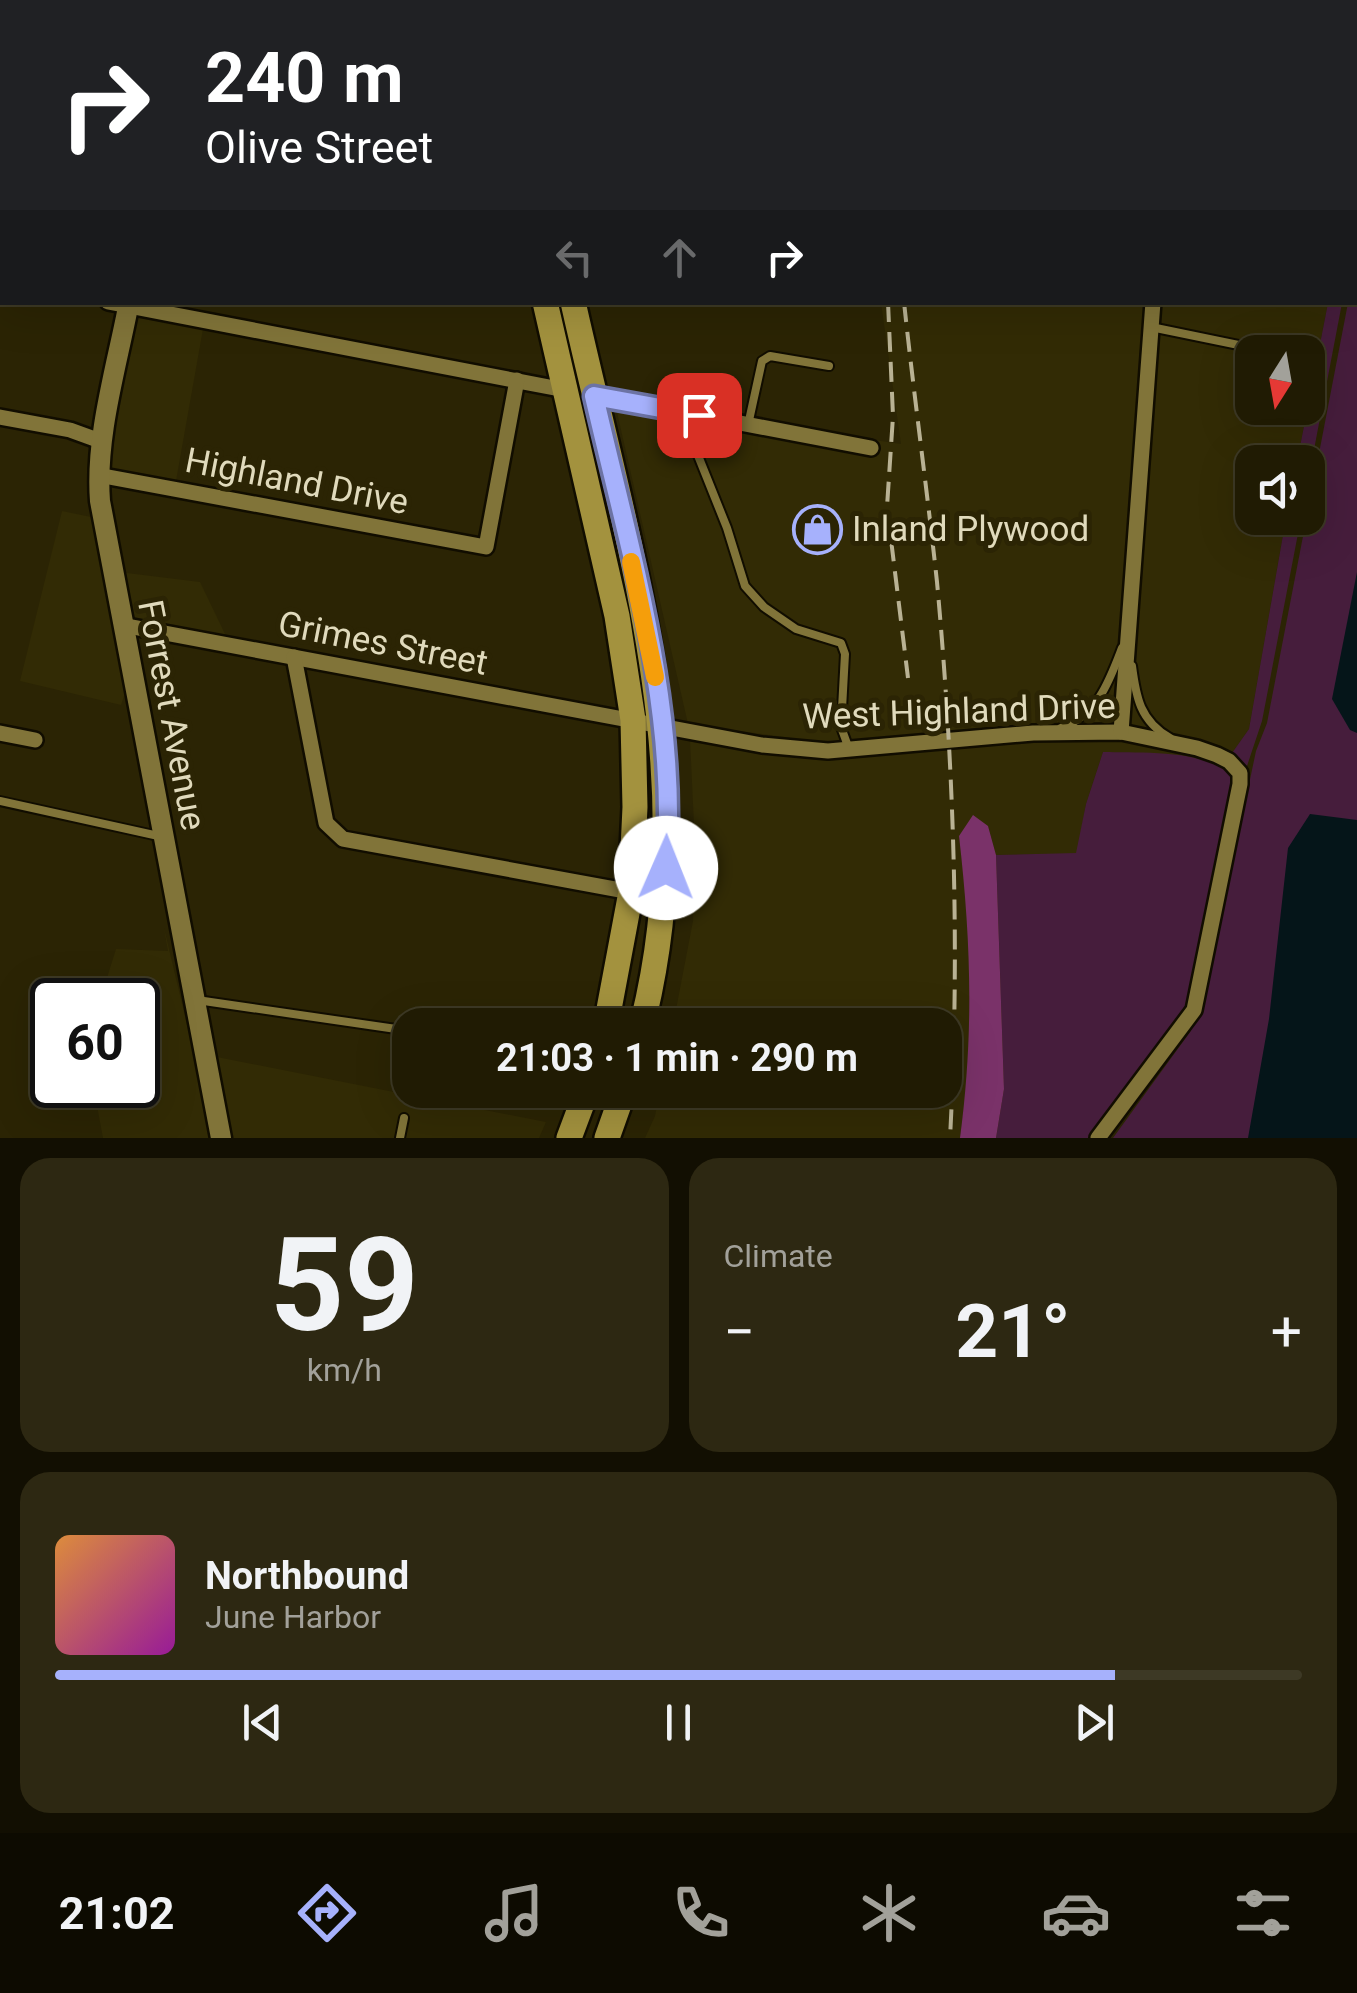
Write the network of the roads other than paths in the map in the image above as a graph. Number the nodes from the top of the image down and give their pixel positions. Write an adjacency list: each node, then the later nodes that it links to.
1 (122, 305): 16 (street, Forrest Avenue)
2 (127, 305): 10 (street)
3 (547, 305): 11 (main road)
4 (556, 305): 12 (main road)
5 (574, 305): 12 (main road)
6 (1153, 305): 7 (street)
7 (1152, 327): 8 (lane); 20 (street)
8 (1235, 344)
9 (828, 366): 15 (lane)
10 (517, 380): 11 (street); 18 (street, Highland Drive)
11 (565, 390): 19 (main road); 23 (main road)
12 (594, 396): 13 (street); 19 (main road)
13 (699, 415): 15 (street); 30 (lane)
14 (0, 418): 16 (street)
15 (748, 425): 17 (street)
16 (103, 442): 18 (street, Forrest Avenue)
17 (871, 448)
18 (98, 475): 21 (street, Forrest Avenue)
19 (628, 548): 24 (main road)
20 (1130, 624): 25 (street); 27 (lane); 29 (lane)
21 (122, 625): 22 (street, Grimes Street); 32 (street, Forrest Avenue)
22 (294, 657): 23 (street, Grimes Street); 33 (street)
23 (633, 720): 24 (street, West Highland Drive); 33 (main road)
24 (662, 728): 30 (street, West Highland Drive); 38 (main road)
25 (1121, 732): 27 (street, West Highland Drive); 29 (street, West Highland Drive)
26 (0, 733): 28 (street)
27 (1034, 733): 30 (street, West Highland Drive)
28 (35, 740)
29 (1197, 748): 49 (street, West Highland Drive)
30 (849, 749)
31 (0, 801): 32 (lane)
32 (163, 837): 35 (street, Forrest Avenue)
33 (631, 892): 34 (main road)
34 (615, 990): 36 (main road); 37 (main road)
35 (194, 1000): 39 (lane); 44 (street, Forrest Avenue)
36 (610, 1008)
37 (617, 1008)
38 (646, 1008)
39 (392, 1029)
40 (580, 1108): 46 (main road)
41 (596, 1108): 47 (main road)
42 (618, 1108): 48 (main road)
43 (404, 1118): 45 (lane)
44 (221, 1138)
45 (400, 1138)
46 (569, 1138)
47 (586, 1138)
48 (607, 1138)
49 (1098, 1138)

